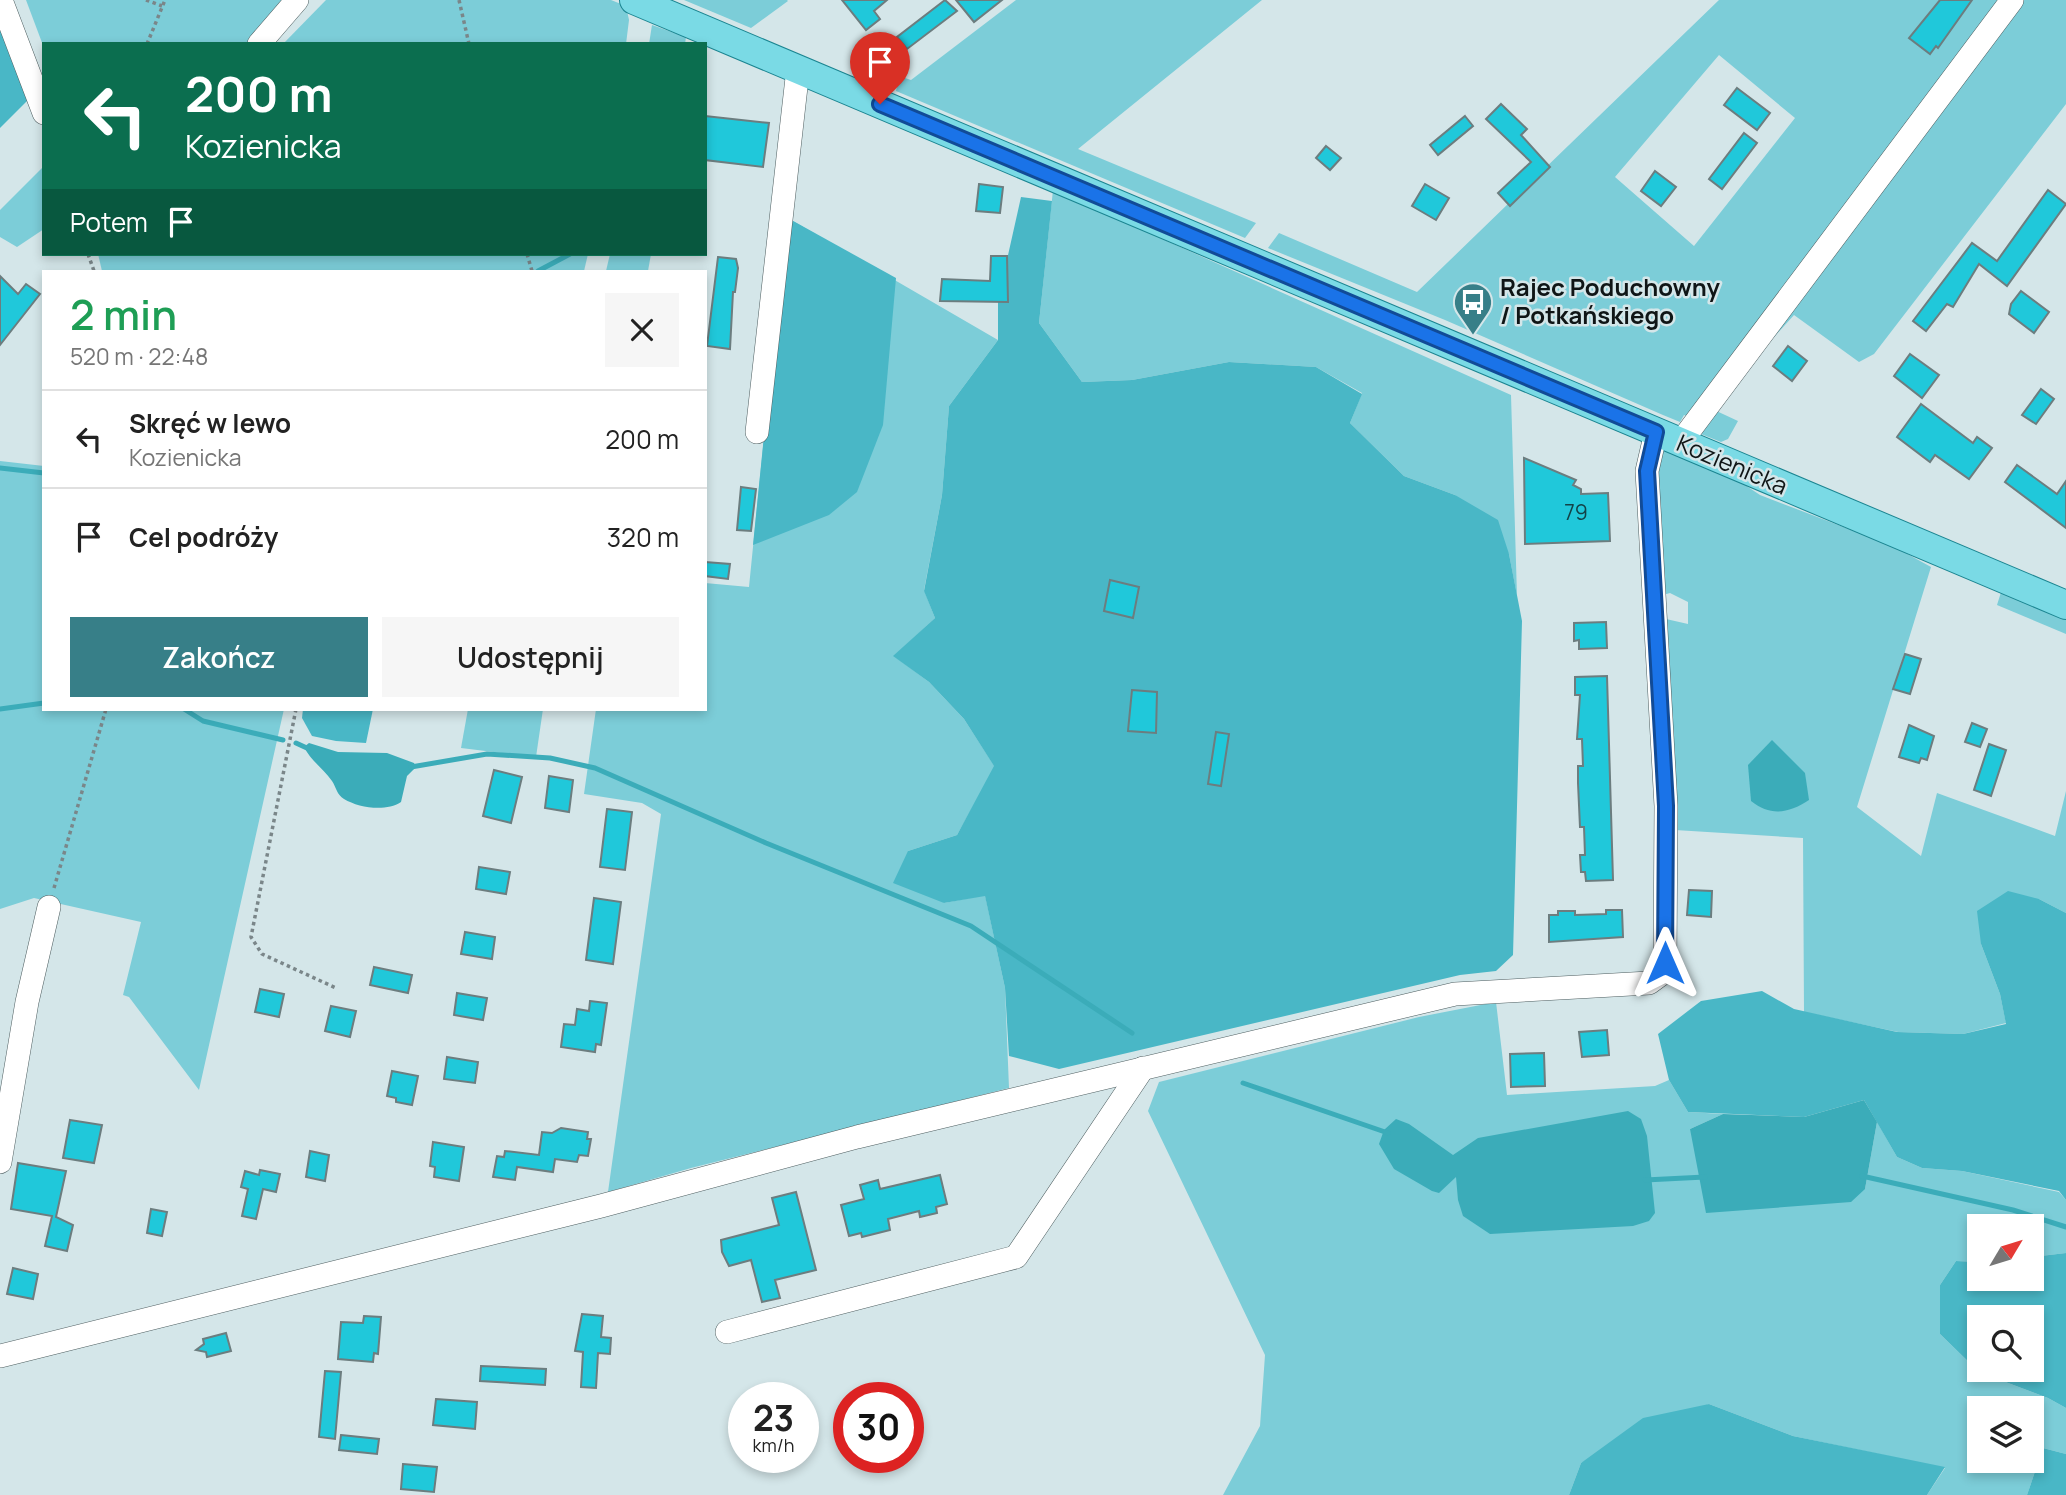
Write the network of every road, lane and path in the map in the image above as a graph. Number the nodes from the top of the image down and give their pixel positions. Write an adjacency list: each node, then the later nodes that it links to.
1 (1, 0): 13 (street)
2 (146, 0): 8 (path)
3 (165, 0): 8 (path)
4 (297, 0): 10 (street)
5 (459, 0): 11 (path)
6 (2012, 0): 15 (street)
7 (647, 3): 12 (main road, Kozienicka)
8 (162, 6): 9 (path)
9 (149, 42)
10 (261, 42)
11 (469, 42)
12 (797, 69): 14 (street); 15 (main road, Kozienicka)
13 (42, 108)
14 (757, 432)
15 (1668, 438): 16 (main road, Kozienicka); 21 (street)
16 (2066, 605)
17 (105, 711): 19 (path)
18 (296, 711): 20 (path)
19 (48, 907): 22 (street)
20 (337, 988)
21 (1143, 1068): 23 (street); 24 (street)
22 (0, 1162)
23 (727, 1332)
24 (0, 1356)

